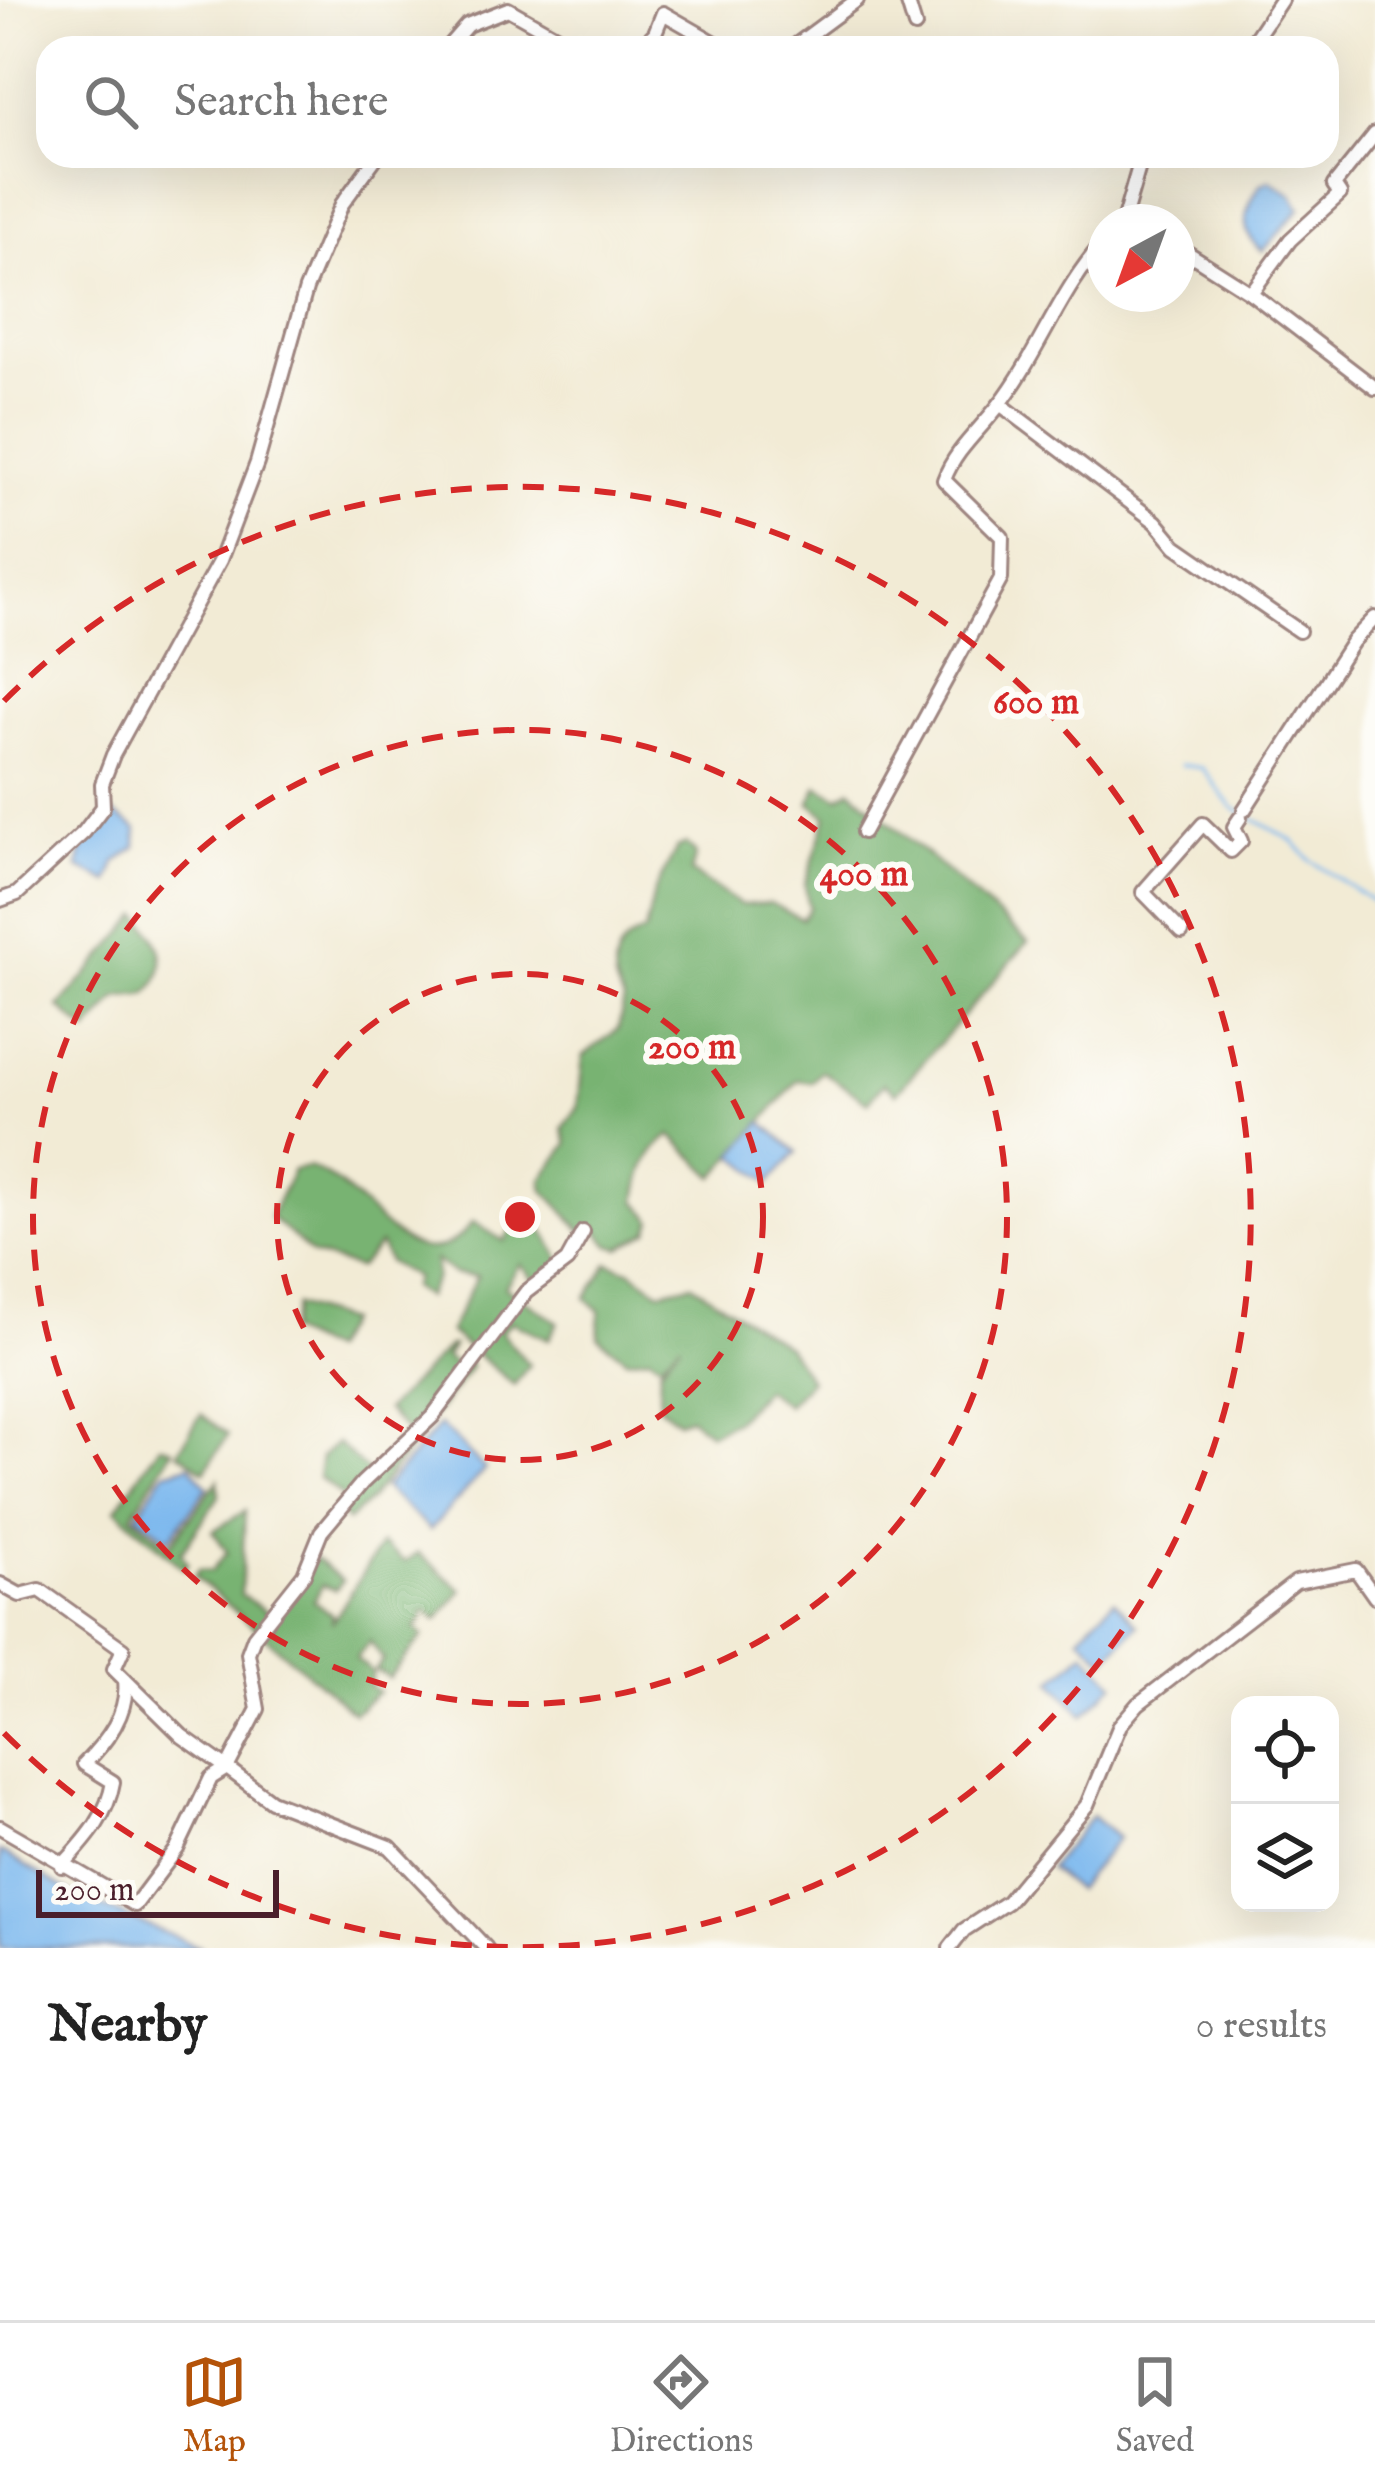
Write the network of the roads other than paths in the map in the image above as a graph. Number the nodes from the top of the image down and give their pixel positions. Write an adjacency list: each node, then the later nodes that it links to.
1 (856, 0): 9 (street)
2 (907, 0): 4 (street)
3 (1281, 0): 10 (street)
4 (915, 26)
5 (457, 36): 6 (street)
6 (556, 36)
7 (652, 36): 8 (street)
8 (703, 36)
9 (808, 36)
10 (1257, 36)
11 (1375, 134): 17 (street)
12 (368, 168): 23 (street)
13 (1140, 168): 14 (street)
14 (1133, 204)
15 (1195, 257): 17 (street)
16 (1087, 260): 19 (street)
17 (1251, 293): 18 (street)
18 (1375, 388)
19 (1000, 404): 21 (street); 22 (street)
20 (1375, 618): 24 (street)
21 (1299, 631)
22 (862, 832)
23 (0, 901)
24 (1182, 932)
25 (583, 1232): 29 (street)
26 (0, 1584): 28 (street)
27 (1375, 1597): 33 (street)
28 (125, 1680): 29 (street); 31 (street)
29 (226, 1768): 31 (street); 32 (street)
30 (0, 1827): 31 (street)
31 (62, 1866)
32 (487, 1948)
33 (950, 1948)

